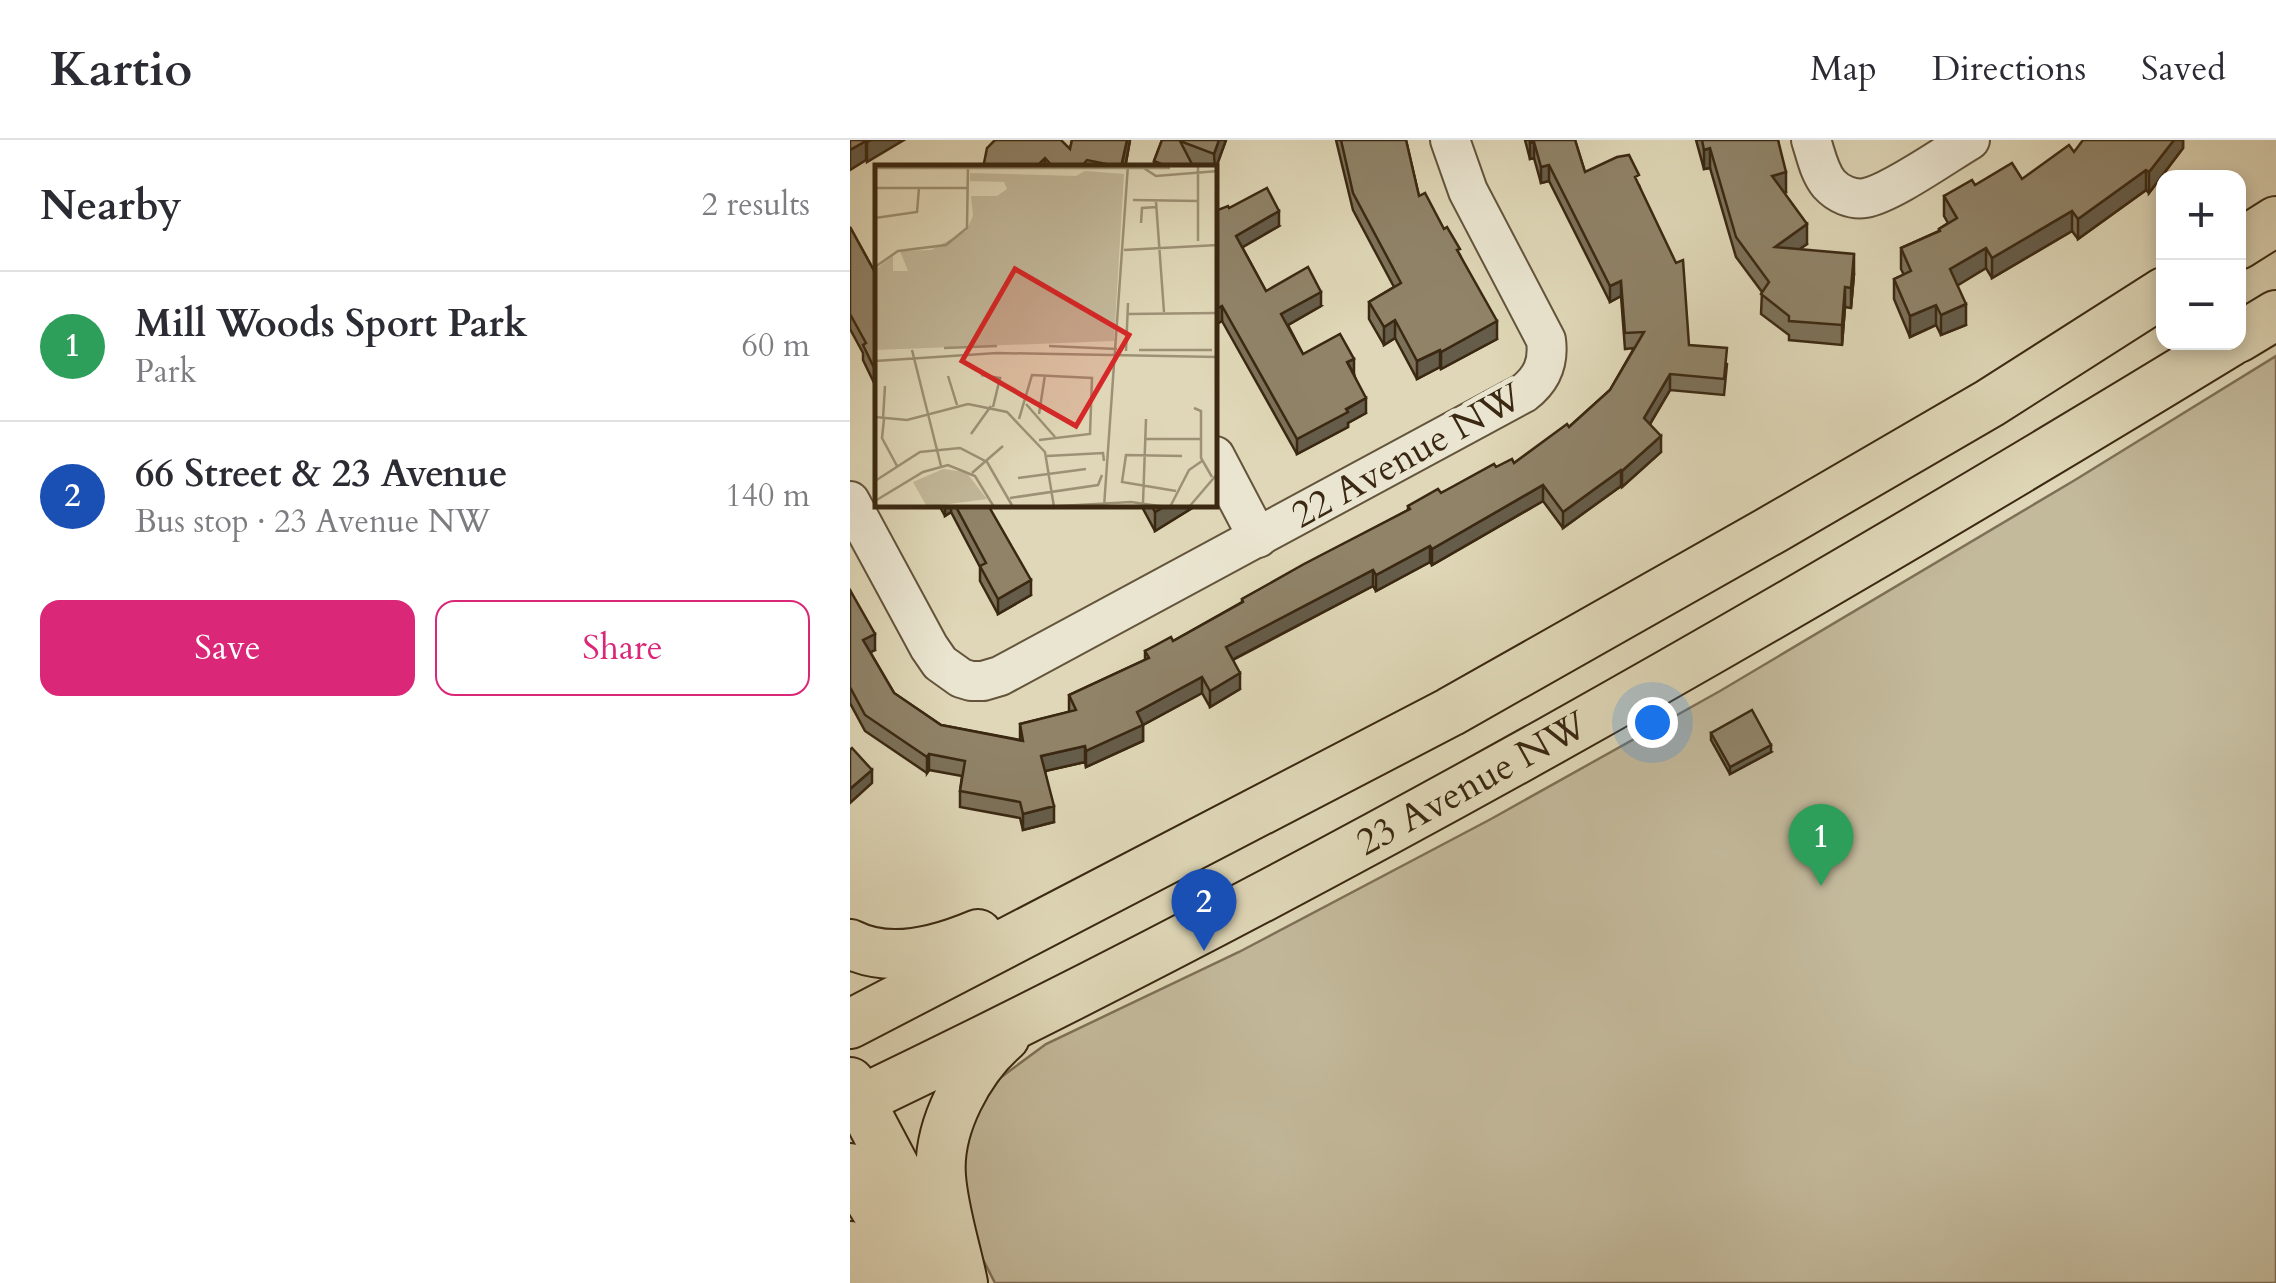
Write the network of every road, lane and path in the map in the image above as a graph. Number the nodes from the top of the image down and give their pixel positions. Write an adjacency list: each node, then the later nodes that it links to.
1 (1450, 140): 12 (street, 22 Avenue NW)
2 (1812, 140): 3 (street)
3 (1970, 140)
4 (2276, 222): 5 (main road)
5 (2246, 239)
6 (2156, 297): 13 (main road, 23 Avenue NW)
7 (2276, 315): 8 (main road)
8 (2246, 333)
9 (2217, 350): 16 (main road, 23 Avenue NW)
10 (1218, 462): 12 (street, 22 Avenue NW)
11 (850, 501): 12 (street, 22 Avenue NW)
12 (1258, 538)
13 (1260, 811): 14 (main road, 23 Avenue NW); 18 (main road)
14 (1091, 899): 15 (main road); 17 (main road, 23 Avenue NW)
15 (850, 944)
16 (1028, 1018): 18 (main road, 23 Avenue NW); 23 (main road)
17 (850, 1024)
18 (852, 1088): 23 (main road)
19 (850, 1168): 22 (main road)
20 (850, 1246): 21 (main road)
21 (870, 1283)
22 (921, 1283)
23 (960, 1283)

